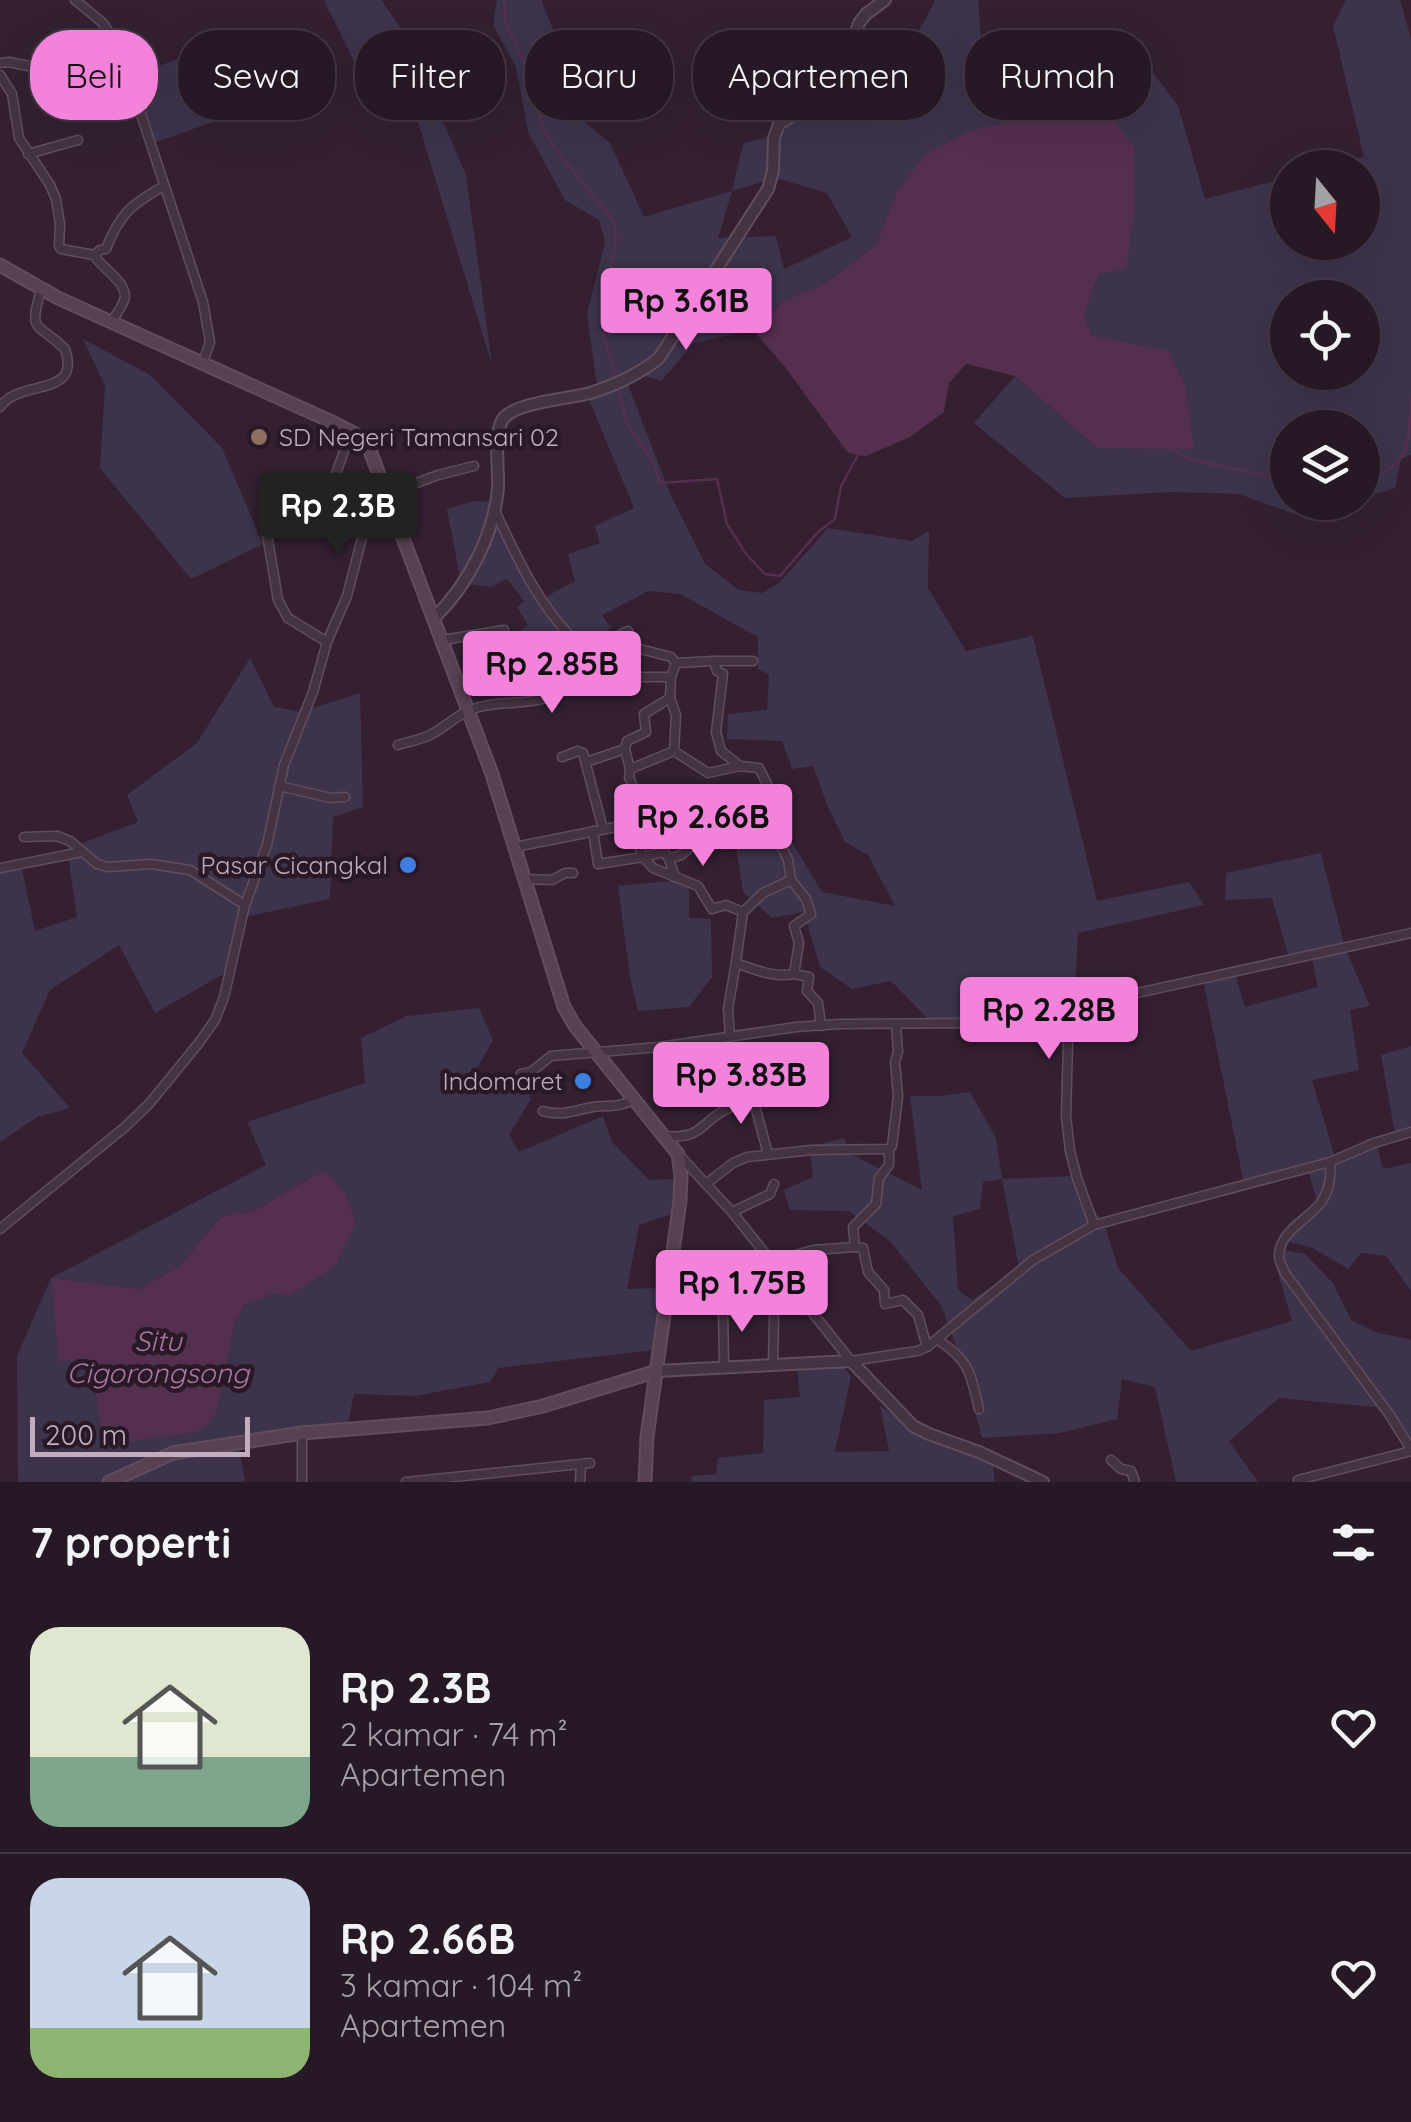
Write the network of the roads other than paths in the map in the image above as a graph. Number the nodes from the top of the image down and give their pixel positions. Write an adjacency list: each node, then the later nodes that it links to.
1 (75, 0): 3 (street)
2 (885, 0): 20 (street)
3 (108, 30)
4 (0, 64): 5 (street)
5 (30, 66)
6 (0, 75): 9 (street)
7 (142, 120): 10 (street)
8 (78, 140): 9 (street)
9 (28, 154): 11 (street)
10 (164, 186): 11 (street); 15 (street)
11 (94, 256): 14 (street)
12 (1, 267): 13 (main road)
13 (41, 289): 14 (main road); 16 (street)
14 (112, 321): 15 (main road)
15 (203, 362): 17 (main road)
16 (1, 404)
17 (351, 432): 19 (main road); 19 (street)
18 (474, 466): 19 (street)
19 (387, 494): 22 (main road); 26 (street)
20 (494, 509): 22 (street); 28 (street)
21 (264, 516): 26 (street)
22 (434, 618): 25 (main road)
23 (504, 630): 25 (street)
24 (628, 630): 27 (street)
25 (443, 640): 34 (main road)
26 (327, 642): 42 (street)
27 (613, 642): 28 (street); 31 (street)
28 (604, 659): 32 (street); 34 (street)
29 (714, 661): 30 (street); 31 (street); 40 (street)
30 (753, 661)
31 (676, 664): 32 (street)
32 (672, 677): 33 (street)
33 (670, 698): 36 (street); 37 (street)
34 (469, 710): 35 (street); 48 (main road)
35 (398, 745)
36 (625, 749): 39 (street); 41 (street)
37 (674, 751): 40 (street); 41 (street)
38 (562, 756): 39 (street)
39 (586, 762): 46 (street)
40 (740, 766): 44 (street)
41 (630, 770): 45 (street)
42 (279, 786): 43 (street); 57 (street)
43 (345, 797)
44 (762, 807): 51 (street); 56 (street)
45 (631, 824): 46 (street); 50 (street)
46 (598, 830): 48 (street); 50 (street)
47 (24, 837): 49 (street)
48 (516, 847): 55 (main road)
49 (82, 852): 52 (street); 57 (street)
50 (643, 858): 51 (street); 54 (street)
51 (669, 859): 54 (street)
52 (0, 868)
53 (574, 873): 55 (street)
54 (675, 878): 58 (street)
55 (524, 879): 66 (main road)
56 (792, 880): 58 (street); 61 (street)
57 (245, 904): 82 (street)
58 (743, 912): 60 (street)
59 (1411, 932): 62 (street)
60 (736, 962): 61 (street); 65 (street)
61 (794, 974): 64 (street)
62 (1068, 1008): 63 (street); 81 (street)
63 (896, 1024): 64 (street); 74 (street)
64 (821, 1026): 65 (street)
65 (730, 1036): 66 (street)
66 (596, 1052): 67 (street); 69 (main road)
67 (521, 1074)
68 (751, 1091): 76 (street)
69 (634, 1099): 71 (street); 73 (main road)
70 (729, 1108): 73 (street)
71 (543, 1111)
72 (1411, 1132): 77 (street)
73 (665, 1136): 75 (main road)
74 (889, 1149): 76 (street); 83 (street)
75 (678, 1154): 78 (street); 92 (main road)
76 (768, 1154): 78 (street)
77 (1330, 1162): 81 (street); 95 (street)
78 (706, 1184): 80 (street)
79 (774, 1184): 80 (street)
80 (732, 1212): 84 (street)
81 (1094, 1225): 87 (street)
82 (0, 1229)
83 (855, 1246): 84 (street); 88 (street)
84 (772, 1262): 89 (street)
85 (722, 1305): 91 (street)
86 (774, 1318): 90 (street)
87 (938, 1340): 88 (street); 93 (street)
88 (927, 1347): 89 (street)
89 (851, 1361): 90 (street); 104 (street)
90 (772, 1365): 91 (street)
91 (724, 1367): 92 (street)
92 (657, 1371): 94 (main road); 103 (main road)
93 (979, 1409)
94 (302, 1433): 99 (main road); 100 (street)
95 (1411, 1450): 98 (street)
96 (1111, 1460): 105 (street)
97 (456, 1480): 101 (street); 102 (street)
98 (1298, 1480)
99 (109, 1482)
100 (302, 1482)
101 (406, 1482)
102 (580, 1482)
103 (645, 1482)
104 (1042, 1482)
105 (1135, 1482)

